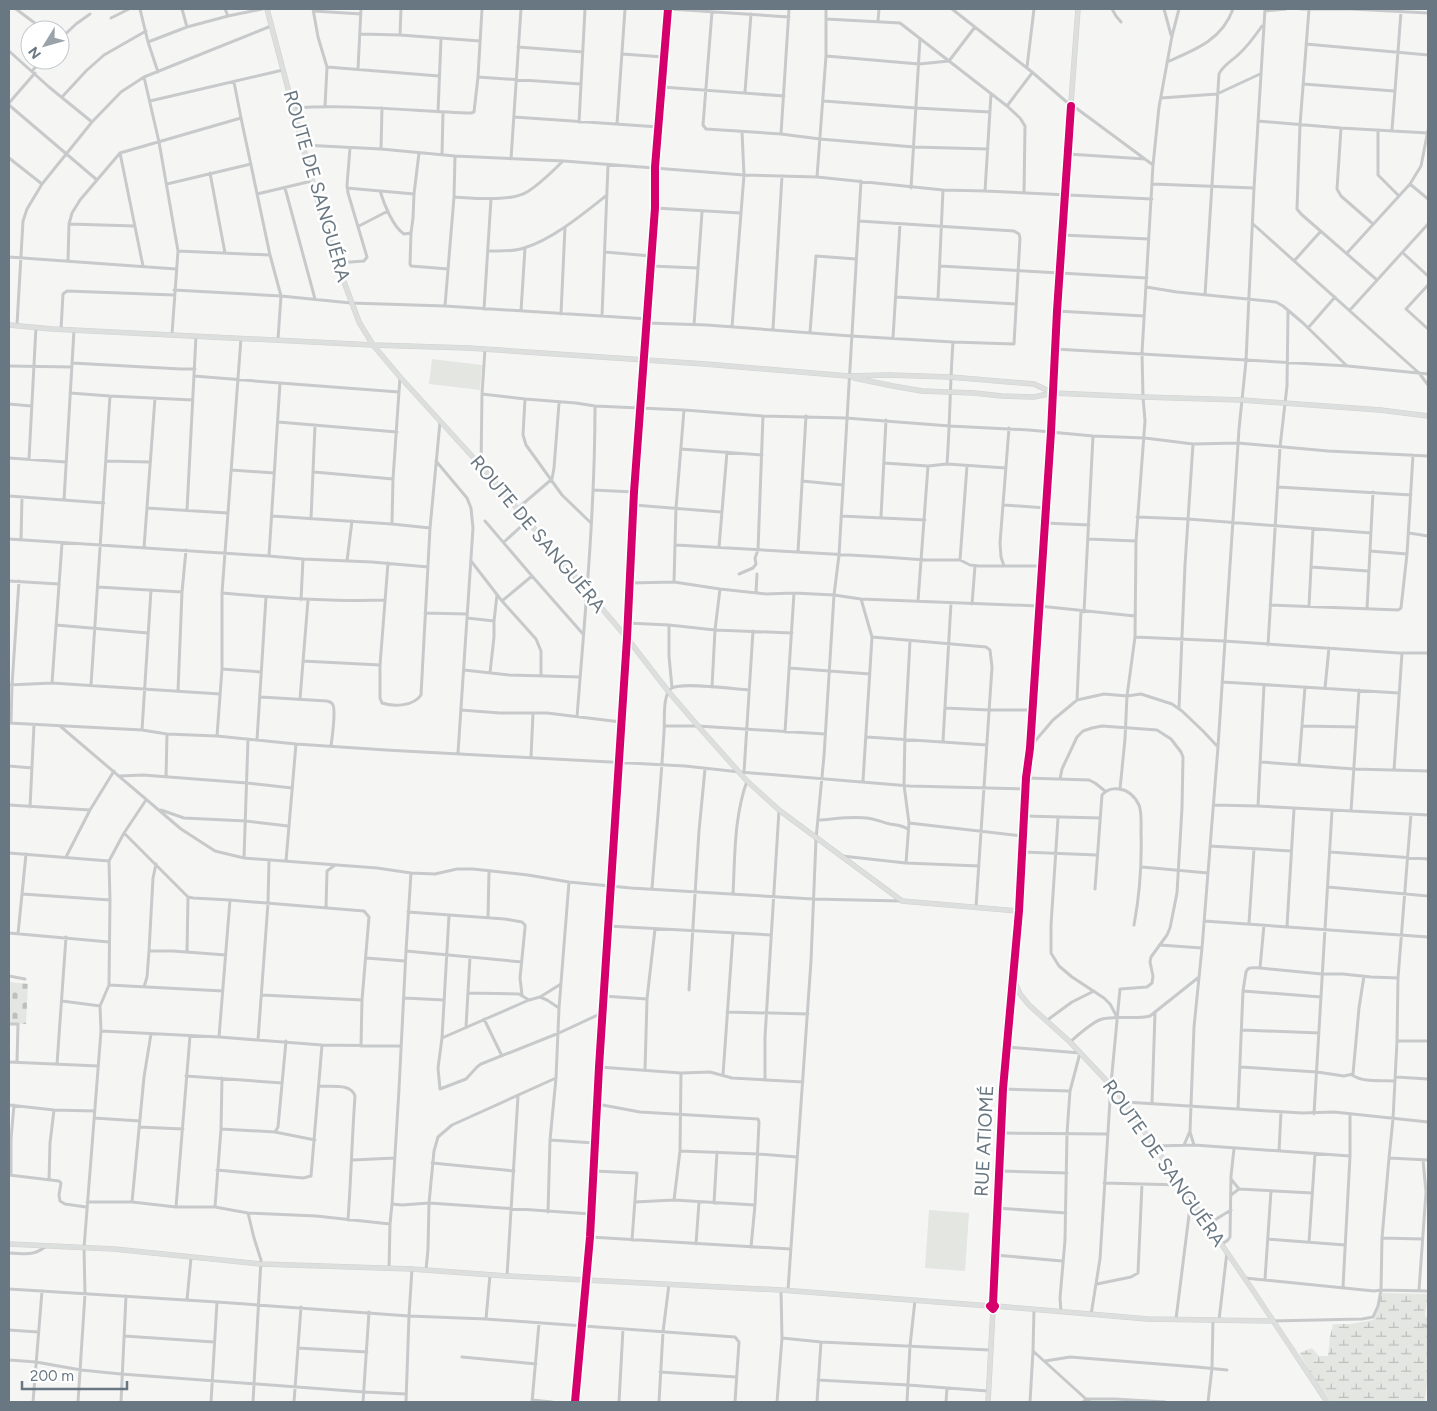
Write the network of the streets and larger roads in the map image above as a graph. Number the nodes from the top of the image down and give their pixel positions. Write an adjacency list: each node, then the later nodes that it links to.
1 (16, 9): 43 (street)
2 (129, 9): 41 (street)
3 (140, 9): 51 (street)
4 (182, 9): 49 (street)
5 (225, 9): 39 (street)
6 (262, 9): 39 (street)
7 (267, 9): 47 (street, ROUTE DE SANGUÉRA)
8 (362, 9): 37 (street)
9 (401, 9): 53 (street)
10 (482, 9): 57 (street)
11 (520, 9): 60 (street)
12 (585, 9): 62 (street)
13 (625, 9): 64 (street)
14 (669, 9): 33 (street); 67 (street)
15 (789, 9): 40 (street)
16 (826, 9): 42 (street)
17 (879, 9): 44 (street)
18 (952, 9): 48 (street)
19 (1034, 9): 72 (street)
20 (1078, 9): 98 (street)
21 (1112, 9): 45 (street)
22 (1164, 9): 54 (street)
23 (1178, 9): 54 (street)
24 (1233, 9): 69 (street)
25 (1286, 9): 31 (street)
26 (1301, 9): 27 (street)
27 (1309, 9): 28 (street); 59 (street)
28 (1351, 9): 32 (street)
29 (1428, 9): 35 (street)
30 (314, 10): 37 (street); 71 (street)
31 (1265, 10): 46 (street)
32 (1391, 10): 34 (street)
33 (712, 12): 38 (street); 87 (street)
34 (1401, 12): 35 (street); 63 (street)
35 (1428, 13)
36 (90, 14): 50 (street)
37 (361, 14): 52 (street)
38 (751, 14): 40 (street); 89 (street)
39 (228, 16): 49 (street)
40 (789, 17): 92 (street)
41 (111, 18)
42 (826, 19): 44 (street); 66 (street)
43 (31, 20)
44 (878, 21): 56 (street)
45 (1121, 22)
46 (1263, 24): 78 (street); 91 (street)
47 (272, 26): 73 (street, ROUTE DE SANGUÉRA); 76 (street)
48 (975, 27): 68 (street); 72 (street)
49 (187, 28): 58 (street)
50 (70, 30)
51 (146, 31): 58 (street); 93 (street)
52 (361, 34): 53 (street); 74 (street)
53 (400, 35): 55 (street)
54 (1172, 36): 69 (street)
55 (441, 38): 57 (street); 79 (street)
56 (920, 39): 68 (street); 70 (street)
57 (480, 41): 81 (street)
58 (148, 42): 76 (street)
59 (1306, 44): 63 (street); 85 (street)
60 (518, 48): 62 (street); 82 (street)
61 (9, 51): 75 (street)
62 (583, 52): 84 (street)
63 (1398, 52): 65 (street); 88 (street)
64 (622, 54): 67 (street); 112 (street)
65 (1428, 55)
66 (826, 56): 70 (street); 96 (street)
67 (664, 57): 86 (street)
68 (949, 61): 70 (street); 90 (street)
69 (1167, 62): 94 (street)
70 (919, 64): 103 (street)
71 (327, 67): 74 (street); 99 (street)
72 (1027, 68): 77 (street)
73 (284, 70): 83 (street); 101 (street, ROUTE DE SANGUÉRA)
74 (358, 70): 79 (street)
75 (33, 72): 93 (street); 97 (street)
76 (158, 72): 80 (street)
77 (1032, 72): 98 (street); 100 (street)
78 (1261, 74): 91 (street); 109 (street)
79 (439, 76): 104 (street)
80 (144, 77): 95 (street); 110 (street)
81 (478, 77): 82 (street); 105 (street)
82 (516, 80): 84 (street); 107 (street)
83 (234, 82): 95 (street); 108 (street)
84 (581, 84): 111 (street)
85 (1303, 84): 88 (street); 113 (street)
86 (662, 87): 87 (street); 114 (street)
87 (705, 90): 89 (street); 118 (street)
88 (1394, 91): 117 (street)
89 (745, 92): 92 (street)
90 (991, 93): 100 (street); 106 (street)
91 (1217, 94): 94 (street); 153 (street)
92 (784, 96): 120 (street)
93 (62, 97): 110 (street)
94 (1161, 98): 140 (street)
95 (150, 101): 122 (street)
96 (824, 101): 103 (street); 121 (street)
97 (9, 104): 130 (street)
98 (1071, 104): 131 (street); 136 (street)
99 (325, 106): 101 (street); 102 (street)
100 (1007, 106): 161 (street)
101 (294, 108): 123 (street, ROUTE DE SANGUÉRA)
102 (382, 108): 104 (street); 126 (street)
103 (916, 108): 106 (street); 124 (street)
104 (438, 112): 105 (street)
105 (443, 112): 132 (street)
106 (990, 112): 127 (street)
107 (514, 117): 111 (street); 134 (street)
108 (241, 118): 122 (street); 138 (street)
109 (1258, 121): 113 (street); 157 (street)
110 (92, 122): 130 (street)
111 (578, 122): 112 (street)
112 (617, 124): 114 (street)
113 (1300, 125): 115 (street); 185 (street)
114 (659, 127): 141 (street)
115 (1341, 128): 116 (street); 179 (street)
116 (1378, 130): 117 (street); 166 (street)
117 (1392, 130): 119 (street)
118 (742, 132): 120 (street); 143 (street)
119 (1428, 132): 152 (street)
120 (781, 134): 121 (street)
121 (820, 139): 124 (street); 145 (street)
122 (159, 142): 129 (street); 150 (street)
123 (303, 145): 125 (street); 147 (street, ROUTE DE SANGUÉRA)
124 (914, 147): 127 (street); 156 (street)
125 (350, 148): 126 (street); 155 (street)
126 (382, 149): 128 (street)
127 (988, 149): 160 (street)
128 (419, 152): 132 (street); 163 (street)
129 (120, 153): 146 (street); 181 (street)
130 (67, 154): 146 (street); 149 (street)
131 (1068, 154): 136 (street); 164 (street)
132 (442, 155): 133 (street)
133 (455, 156): 134 (street); 167 (street)
134 (512, 159): 137 (street)
135 (9, 160): 149 (street)
136 (1146, 160): 140 (street)
137 (564, 161): 139 (street); 168 (street)
138 (251, 164): 142 (street); 162 (street)
139 (608, 165): 141 (street); 165 (street)
140 (1153, 165): 151 (street)
141 (656, 167): 143 (street); 171 (street)
142 (210, 173): 150 (street); 193 (street)
143 (744, 175): 144 (street); 174 (street)
144 (782, 176): 145 (street); 244 (street)
145 (817, 177): 148 (street)
146 (97, 180): 176 (street)
147 (313, 181): 154 (street); 203 (street, ROUTE DE SANGUÉRA)
148 (861, 181): 156 (street); 175 (street)
149 (42, 184): 199 (street)
150 (167, 184): 190 (street)
151 (1153, 184): 153 (street); 169 (street)
152 (1410, 184): 166 (street); 170 (street)
153 (1212, 186): 157 (street); 218 (street)
154 (285, 188): 162 (street); 222 (street)
155 (347, 188): 159 (street); 182 (street)
156 (911, 188): 158 (street)
157 (1254, 188): 178 (street)
158 (943, 190): 160 (street); 184 (street)
159 (380, 191): 163 (street); 172 (street)
160 (985, 191): 161 (street)
161 (1024, 193): 164 (street)
162 (257, 194): 196 (street)
163 (414, 194): 186 (street)
164 (1066, 194): 169 (street); 187 (street)
165 (607, 195): 183 (street); 192 (street)
166 (1399, 196): 179 (street)
167 (454, 197): 168 (street); 209 (street)
168 (491, 199): 191 (street)
169 (1152, 199): 188 (street)
170 (1428, 199)
171 (655, 208): 173 (street); 197 (street)
172 (388, 211): 182 (street); 186 (street)
173 (702, 212): 174 (street); 207 (street)
174 (741, 213): 241 (street)
175 (859, 221): 177 (street); 200 (street)
176 (69, 224): 181 (street); 201 (street)
177 (900, 224): 184 (street); 220 (street)
178 (1253, 224): 202 (street); 224 (street)
179 (1373, 224): 195 (street)
180 (1428, 224): 194 (street)
181 (135, 226): 204 (street)
182 (359, 226): 203 (street)
183 (565, 226): 189 (street); 233 (street)
184 (942, 227): 206 (street); 210 (street)
185 (1321, 231): 195 (street); 202 (street)
186 (410, 233): 209 (street)
187 (1062, 235): 188 (street); 211 (street)
188 (1149, 239): 213 (street)
189 (525, 248): 191 (street); 230 (street)
190 (178, 251): 193 (street); 208 (street)
191 (489, 251): 228 (street)
192 (605, 252): 197 (street); 234 (street)
193 (225, 253): 196 (street)
194 (1403, 253): 212 (street); 214 (street)
195 (1347, 254): 214 (street)
196 (270, 255): 219 (street)
197 (651, 256): 205 (street)
198 (9, 257): 199 (street)
199 (22, 258): 201 (street); 238 (street)
200 (856, 259): 247 (street); 250 (street)
201 (68, 261): 204 (street)
202 (1294, 261): 221 (street)
203 (337, 262): 225 (street, ROUTE DE SANGUÉRA)
204 (143, 266): 208 (street)
205 (651, 266): 207 (street); 236 (street)
206 (940, 266): 210 (street); 223 (street)
207 (698, 268): 239 (street)
208 (176, 269): 217 (street)
209 (448, 269): 227 (street)
210 (1018, 270): 211 (street); 226 (street)
211 (1060, 273): 213 (street); 231 (street)
212 (1428, 276)
213 (1147, 278): 216 (street)
214 (1377, 280): 229 (street)
215 (1428, 285): 245 (street)
216 (1146, 287): 218 (street); 235 (street)
217 (174, 292): 219 (street); 243 (street); 248 (street)
218 (1206, 295): 224 (street)
219 (281, 296): 222 (street); 253 (street)
220 (896, 297): 223 (street); 252 (street)
221 (1335, 297): 229 (street); 242 (street)
222 (315, 299): 225 (street)
223 (938, 299): 226 (street)
224 (1249, 299): 232 (street); 260 (street)
225 (351, 303): 227 (street); 255 (street, ROUTE DE SANGUÉRA)
226 (1016, 304): 254 (street)
227 (444, 306): 228 (street)
228 (484, 309): 230 (street)
229 (1350, 310): 267 (street)
230 (521, 311): 233 (street)
231 (1057, 311): 235 (street); 257 (street)
232 (1288, 311): 242 (street); 261 (street)
233 (561, 314): 234 (street)
234 (602, 316): 236 (street)
235 (1144, 316): 258 (street)
236 (647, 321): 239 (street); 259 (street)
237 (9, 325): 238 (street)
238 (17, 325): 240 (street)
239 (694, 325): 241 (street)
240 (36, 327): 243 (street); 265 (street)
241 (732, 327): 244 (street)
242 (1308, 328): 264 (street)
243 (61, 329): 246 (street)
244 (773, 329): 247 (street)
245 (1428, 329)
246 (74, 330): 248 (street); 262 (street)
247 (810, 332): 250 (street)
248 (172, 334): 249 (street)
249 (196, 335): 251 (street); 266 (street)
250 (851, 336): 252 (street); 270 (street)
251 (241, 337): 253 (street); 273 (street)
252 (893, 338): 254 (street)
253 (278, 339): 255 (street)
254 (953, 342): 272 (street)
255 (373, 345): 256 (street); 271 (street, ROUTE DE SANGUÉRA)
256 (485, 349): 259 (street); 280 (street)
257 (1055, 349): 258 (street); 277 (street)
258 (1142, 353): 260 (street); 283 (street)
259 (645, 360): 270 (street); 292 (street)
260 (1246, 361): 261 (street); 286 (street)
261 (1287, 363): 264 (street); 289 (street)
262 (72, 365): 265 (street); 266 (street); 278 (street)
263 (9, 366): 265 (street)
264 (1348, 366): 267 (street)
265 (34, 368): 290 (street)
266 (195, 368): 269 (street)
267 (1419, 374): 268 (street); 275 (street)
268 (1428, 374)
269 (194, 376): 273 (street); 285 (street)
270 (848, 376): 272 (street); 279 (street); 297 (street)
271 (400, 377): 276 (street); 299 (street, ROUTE DE SANGUÉRA)
272 (950, 377): 277 (street); 279 (street)
273 (238, 379): 274 (street); 328 (street)
274 (280, 384): 276 (street); 300 (street)
275 (1428, 384)
276 (399, 392): 304 (street)
277 (1053, 392): 279 (street); 283 (street); 305 (street)
278 (70, 393): 281 (street); 319 (street)
279 (950, 393): 302 (street)
280 (482, 394): 284 (street); 324 (street)
281 (110, 396): 282 (street); 320 (street)
282 (155, 398): 285 (street); 321 (street)
283 (1143, 398): 286 (street); 307 (street)
284 (524, 399): 287 (street); 332 (street)
285 (193, 400): 350 (street)
286 (1242, 400): 289 (street); 309 (street)
287 (559, 402): 291 (street); 332 (street)
288 (9, 404): 290 (street)
289 (1285, 404): 296 (street); 310 (street)
290 (31, 406): 317 (street)
291 (595, 406): 292 (street); 336 (street)
292 (640, 408): 293 (street); 337 (street)
293 (684, 410): 294 (street); 311 (street)
294 (763, 416): 295 (street); 313 (street)
295 (806, 416): 297 (street); 333 (street)
296 (1428, 416)
297 (846, 418): 298 (street); 334 (street)
298 (886, 420): 302 (street); 322 (street)
299 (440, 421): 318 (street); 324 (street, ROUTE DE SANGUÉRA)
300 (278, 422): 301 (street); 330 (street)
301 (315, 425): 304 (street); 329 (street)
302 (950, 426): 303 (street); 323 (street)
303 (1009, 428): 305 (street); 327 (street)
304 (397, 432): 331 (street)
305 (1051, 432): 306 (street); 348 (street)
306 (1093, 436): 307 (street); 367 (street)
307 (1145, 438): 308 (street); 355 (street)
308 (1193, 444): 309 (street); 358 (street)
309 (1238, 444): 310 (street); 365 (street)
310 (1280, 447): 314 (street); 335 (street)
311 (681, 449): 312 (street); 347 (street)
312 (727, 452): 313 (street); 351 (street)
313 (762, 455): 385 (street)
314 (1413, 456): 315 (street); 339 (street)
315 (1428, 456)
316 (9, 458): 317 (street)
317 (29, 459): 319 (street)
318 (436, 461): 369 (street); 394 (street)
319 (66, 462): 342 (street)
320 (106, 462): 321 (street); 343 (street)
321 (150, 462): 346 (street)
322 (884, 463): 325 (street); 356 (street)
323 (947, 464): 325 (street); 326 (street)
324 (481, 466): 349 (street, ROUTE DE SANGUÉRA)
325 (928, 466): 359 (street)
326 (967, 466): 327 (street); 396 (street)
327 (1006, 468): 345 (street)
328 (231, 470): 330 (street); 352 (street)
329 (314, 472): 331 (street); 357 (street)
330 (274, 473): 353 (street)
331 (393, 479): 366 (street)
332 (552, 479): 349 (street); 363 (street)
333 (802, 481): 334 (street); 386 (street)
334 (842, 485): 354 (street)
335 (1278, 487): 338 (street); 368 (street)
336 (593, 490): 337 (street); 363 (street)
337 (634, 492): 344 (street)
338 (1373, 492): 339 (street); 371 (street)
339 (1411, 494): 372 (street)
340 (9, 496): 341 (street)
341 (22, 497): 342 (street); 376 (street)
342 (64, 500): 343 (street)
343 (104, 503): 380 (street)
344 (634, 505): 347 (street); 410 (street)
345 (1004, 505): 348 (street); 399 (street)
346 (147, 508): 350 (street); 383 (street)
347 (676, 508): 351 (street); 381 (street)
348 (1046, 508): 364 (street)
349 (517, 509): 362 (street, ROUTE DE SANGUÉRA)
350 (188, 510): 352 (street)
351 (721, 512): 382 (street)
352 (228, 513): 388 (street)
353 (272, 516): 357 (street); 391 (street)
354 (841, 516): 356 (street); 390 (street)
355 (1137, 517): 358 (street); 377 (street)
356 (881, 518): 359 (street)
357 (311, 519): 360 (street)
358 (1188, 519): 365 (street); 452 (street)
359 (925, 520): 395 (street)
360 (352, 521): 366 (street); 393 (street)
361 (485, 521): 379 (street)
362 (527, 521): 379 (street); 416 (street, ROUTE DE SANGUÉRA)
363 (591, 522): 416 (street)
364 (1045, 522): 367 (street); 400 (street)
365 (1234, 522): 368 (street); 454 (street)
366 (392, 524): 369 (street)
367 (1089, 525): 375 (street)
368 (1275, 526): 370 (street); 431 (street)
369 (430, 528): 401 (street)
370 (1313, 529): 371 (street); 402 (street)
371 (1371, 533): 387 (street)
372 (1409, 533): 373 (street); 389 (street)
373 (1428, 536)
374 (9, 539): 376 (street)
375 (1088, 539): 377 (street); 435 (street)
376 (21, 540): 378 (street)
377 (1136, 541): 438 (street)
378 (62, 542): 380 (street); 411 (street)
379 (504, 542): 406 (street)
380 (101, 545): 383 (street); 412 (street)
381 (676, 545): 382 (street); 409 (street)
382 (719, 547): 385 (street)
383 (144, 548): 384 (street)
384 (186, 550): 388 (street); 415 (street)
385 (758, 550): 386 (street); 404 (street)
386 (798, 552): 390 (street)
387 (1370, 552): 389 (street); 403 (street)
388 (225, 554): 391 (street); 418 (street)
389 (1408, 554): 434 (street)
390 (838, 555): 395 (street); 421 (street)
391 (269, 556): 392 (street)
392 (303, 559): 393 (street); 424 (street)
393 (347, 560): 397 (street)
394 (470, 560): 420 (street); 437 (street)
395 (921, 560): 396 (street); 428 (street)
396 (960, 560): 398 (street)
397 (388, 563): 401 (street); 426 (street)
398 (975, 566): 399 (street); 430 (street)
399 (1004, 566): 400 (street)
400 (1042, 566): 432 (street)
401 (428, 567): 436 (street)
402 (1311, 567): 403 (street); 433 (street)
403 (1368, 571): 434 (street)
404 (739, 574)
405 (757, 574): 417 (street)
406 (532, 576): 427 (street); 448 (street)
407 (9, 580): 408 (street)
408 (19, 581): 411 (street); 474 (street)
409 (674, 582): 410 (street); 413 (street)
410 (630, 583): 440 (street)
411 (59, 584): 442 (street)
412 (98, 587): 414 (street); 443 (street)
413 (720, 589): 417 (street); 444 (street)
414 (151, 590): 415 (street); 446 (street)
415 (182, 592): 483 (street)
416 (588, 592): 448 (street); 451 (street, ROUTE DE SANGUÉRA)
417 (756, 592): 419 (street)
418 (222, 593): 422 (street); 463 (street)
419 (794, 593): 421 (street); 447 (street)
420 (497, 595): 427 (street); 439 (street)
421 (834, 595): 423 (street); 467 (street)
422 (266, 597): 424 (street); 465 (street)
423 (861, 599): 428 (street); 449 (street)
424 (301, 600): 425 (street)
425 (308, 600): 426 (street); 460 (street)
426 (385, 600): 461 (street)
427 (502, 601): 469 (street)
428 (918, 601): 429 (street)
429 (950, 603): 430 (street); 455 (street)
430 (972, 604): 432 (street)
431 (1270, 605): 433 (street); 456 (street)
432 (1040, 606): 435 (street); 494 (street)
433 (1309, 606): 434 (street)
434 (1367, 608)
435 (1082, 611): 438 (street); 489 (street)
436 (425, 613): 437 (street); 461 (street)
437 (467, 616): 439 (street); 464 (street)
438 (1135, 616): 450 (street)
439 (494, 621): 466 (street)
440 (627, 623): 441 (street); 451 (street)
441 (669, 624): 444 (street); 480 (street)
442 (56, 625): 443 (street); 472 (street)
443 (96, 628): 446 (street); 475 (street)
444 (715, 630): 445 (street); 476 (street)
445 (753, 631): 447 (street); 481 (street)
446 (148, 633): 479 (street)
447 (792, 633): 462 (street)
448 (584, 634): 470 (street)
449 (872, 637): 453 (street); 468 (street)
450 (1135, 637): 452 (street); 486 (street)
451 (626, 638): 480 (street, ROUTE DE SANGUÉRA); 497 (street)
452 (1182, 640): 454 (street); 491 (street)
453 (910, 641): 455 (street); 514 (street)
454 (1224, 641): 456 (street); 471 (street)
455 (949, 642): 490 (street); 493 (street)
456 (1268, 644): 457 (street)
457 (1329, 648): 458 (street); 478 (street)
458 (1402, 653): 459 (street); 484 (street)
459 (1428, 653)
460 (303, 661): 461 (street); 488 (street)
461 (380, 665)
462 (789, 668): 467 (street); 508 (street)
463 (222, 669): 465 (street); 485 (street)
464 (464, 670): 466 (street); 492 (street)
465 (261, 672): 487 (street)
466 (490, 672): 469 (street)
467 (830, 672): 468 (street); 510 (street)
468 (870, 674): 512 (street)
469 (540, 675): 470 (street)
470 (580, 677): 496 (street)
471 (1222, 682): 473 (street); 520 (street)
472 (52, 683): 474 (street); 475 (street)
473 (1264, 684): 477 (street); 525 (street)
474 (10, 685): 498 (street)
475 (91, 685): 479 (street)
476 (712, 687): 480 (street); 481 (street)
477 (1305, 687): 478 (street); 503 (street)
478 (1325, 688): 482 (street)
479 (145, 689): 483 (street); 507 (street)
480 (670, 689): 501 (street); 502 (street, ROUTE DE SANGUÉRA)
481 (749, 690): 506 (street)
482 (1359, 690): 484 (street); 504 (street)
483 (178, 691): 485 (street)
484 (1399, 693): 532 (street)
485 (220, 694): 511 (street)
486 (1126, 696): 489 (street); 491 (street); 505 (street)
487 (261, 697): 488 (street); 515 (street)
488 (300, 699): 519 (street)
489 (1077, 700): 521 (street)
490 (945, 708): 493 (street); 516 (street)
491 (1179, 708): 520 (street)
492 (461, 710): 495 (street); 522 (street)
493 (989, 710): 494 (street); 518 (street)
494 (1032, 710): 521 (street)
495 (533, 713): 496 (street); 523 (street)
496 (577, 717): 497 (street)
497 (621, 722): 524 (street)
498 (10, 723): 499 (street)
499 (34, 725): 500 (street); 529 (street)
500 (60, 726): 507 (street); 533 (street)
501 (664, 726): 502 (street); 527 (street)
502 (698, 726): 506 (street); 535 (street, ROUTE DE SANGUÉRA)
503 (1302, 726): 504 (street); 526 (street)
504 (1357, 727): 531 (street)
505 (1126, 728): 540 (street); 547 (street); 602 (street)
506 (746, 729): 508 (street); 535 (street)
507 (142, 730): 509 (street)
508 (785, 732): 510 (street)
509 (167, 734): 511 (street); 537 (street)
510 (825, 734): 538 (street)
511 (217, 736): 513 (street)
512 (866, 737): 514 (street); 542 (street)
513 (248, 739): 515 (street); 543 (street)
514 (905, 739): 516 (street); 544 (street)
515 (257, 740): 517 (street)
516 (943, 741): 518 (street)
517 (296, 744): 519 (street); 545 (street)
518 (987, 745): 546 (street)
519 (331, 746): 522 (street)
520 (1218, 747): 553 (street)
521 (1030, 748): 539 (street)
522 (458, 754): 523 (street)
523 (531, 758): 524 (street)
524 (618, 762): 527 (street); 606 (street)
525 (1261, 762): 526 (street); 554 (street)
526 (1299, 764): 531 (street)
527 (662, 765): 530 (street); 608 (street)
528 (9, 766): 529 (street)
529 (32, 768): 552 (street)
530 (705, 769): 535 (street); 610 (street)
531 (1354, 769): 532 (street); 560 (street)
532 (1394, 770): 534 (street)
533 (114, 771): 536 (street); 557 (street)
534 (1428, 771)
535 (742, 772): 538 (street); 541 (street, ROUTE DE SANGUÉRA)
536 (120, 776): 537 (street); 550 (street)
537 (166, 777): 543 (street)
538 (822, 778): 542 (street); 567 (street)
539 (1026, 778): 540 (street); 548 (street)
540 (1060, 779): 549 (street)
541 (747, 780): 558 (street, ROUTE DE SANGUÉRA); 612 (street)
542 (863, 781): 544 (street)
543 (247, 783): 545 (street); 568 (street)
544 (904, 785): 546 (street); 569 (street)
545 (292, 788): 571 (street)
546 (985, 788): 548 (street); 573 (street)
547 (1120, 789): 549 (street); 599 (street)
548 (1026, 790): 563 (street)
549 (1104, 791): 566 (street)
550 (146, 800): 556 (street); 574 (street)
551 (9, 806): 552 (street)
552 (30, 806): 557 (street)
553 (1214, 806): 554 (street); 577 (street)
554 (1258, 806): 555 (street)
555 (1294, 808): 559 (street); 579 (street)
556 (158, 809): 564 (street); 570 (street)
557 (90, 810): 587 (street)
558 (779, 810): 576 (street, ROUTE DE SANGUÉRA); 614 (street)
559 (1332, 810): 560 (street); 581 (street)
560 (1351, 811): 561 (street)
561 (1411, 814): 562 (street); 588 (street)
562 (1428, 815)
563 (1024, 816): 565 (street); 575 (street)
564 (180, 818): 568 (street); 570 (street)
565 (1058, 818): 566 (street); 584 (street)
566 (1100, 818): 585 (street)
567 (819, 820): 572 (street); 576 (street)
568 (246, 821): 571 (street); 589 (street)
569 (909, 823): 572 (street); 573 (street)
570 (175, 824): 589 (street)
571 (288, 826): 593 (street)
572 (909, 830): 594 (street)
573 (982, 832): 575 (street); 598 (street)
574 (124, 833): 592 (street); 595 (street)
575 (1023, 836): 580 (street)
576 (816, 839): 586 (street, ROUTE DE SANGUÉRA); 617 (street)
577 (1210, 846): 578 (street); 604 (street)
578 (1254, 849): 579 (street); 629 (street)
579 (1291, 851): 633 (street)
580 (1023, 852): 584 (street); 624 (street)
581 (1330, 852): 588 (street); 607 (street)
582 (9, 853): 583 (street)
583 (26, 854): 587 (street); 611 (street)
584 (1055, 854): 585 (street); 669 (street)
585 (1097, 855): 609 (street)
586 (841, 856): 594 (street); 620 (street, ROUTE DE SANGUÉRA)
587 (66, 857): 592 (street)
588 (1408, 857): 590 (street); 613 (street)
589 (244, 858): 591 (street)
590 (1428, 858)
591 (269, 860): 593 (street); 621 (street)
592 (108, 861): 618 (street)
593 (286, 861): 596 (street)
594 (906, 863): 598 (street)
595 (157, 864): 616 (street); 647 (street)
596 (318, 864): 597 (street); 600 (street)
597 (335, 865): 600 (street); 603 (street)
598 (979, 866): 622 (street)
599 (1142, 867): 602 (street); 630 (street)
600 (327, 871): 623 (street)
601 (490, 871): 603 (street); 605 (street); 627 (street)
602 (1178, 871): 604 (street); 645 (street)
603 (411, 873): 625 (street)
604 (1208, 873): 628 (street)
605 (569, 882): 606 (street); 664 (street)
606 (611, 886): 608 (street); 632 (street)
607 (1328, 887): 613 (street); 635 (street)
608 (652, 889): 610 (street)
609 (1095, 889)
610 (695, 891): 612 (street); 636 (street)
611 (22, 894): 618 (street); 638 (street)
612 (733, 894): 614 (street)
613 (1405, 894): 615 (street); 640 (street)
614 (773, 896): 617 (street); 641 (street)
615 (1428, 896)
616 (188, 897): 619 (street); 649 (street)
617 (813, 899): 620 (street); 689 (street)
618 (110, 900): 644 (street)
619 (230, 900): 621 (street); 650 (street)
620 (902, 901): 622 (street)
621 (268, 903): 623 (street); 672 (street)
622 (976, 907): 624 (street)
623 (326, 908): 653 (street)
624 (1019, 911): 663 (street)
625 (408, 912): 626 (street); 648 (street)
626 (449, 916): 627 (street); 651 (street)
627 (488, 918): 655 (street)
628 (1204, 921): 629 (street); 646 (street)
629 (1249, 923): 631 (street)
630 (1134, 924)
631 (1264, 925): 633 (street); 656 (street)
632 (608, 926): 634 (street); 674 (street)
633 (1287, 926): 635 (street)
634 (655, 929): 636 (street); 678 (street)
635 (1325, 930): 640 (street); 657 (street)
636 (692, 931): 639 (street); 667 (street)
637 (9, 933): 638 (street)
638 (18, 934): 643 (street)
639 (733, 934): 641 (street); 686 (street)
640 (1402, 934): 642 (street); 661 (street)
641 (771, 936): 687 (street)
642 (1428, 937)
643 (66, 938): 644 (street); 682 (street)
644 (109, 942): 665 (street)
645 (1160, 945): 646 (street); 690 (street)
646 (1202, 948): 659 (street)
647 (148, 951): 649 (street); 666 (street)
648 (406, 951): 651 (street); 654 (street)
649 (187, 952): 650 (street)
650 (226, 955): 668 (street)
651 (447, 955): 652 (street); 680 (street)
652 (470, 957): 655 (street); 671 (street)
653 (366, 958): 654 (street); 679 (street)
654 (405, 961): 677 (street)
655 (522, 962): 673 (street)
656 (1260, 968): 657 (street); 670 (street)
657 (1322, 974): 660 (street); 676 (street)
658 (9, 976): 662 (street)
659 (1200, 976): 688 (street); 743 (street)
660 (1364, 976): 661 (street); 723 (street)
661 (1398, 978): 705 (street)
662 (25, 979)
663 (1013, 979): 692 (street, ROUTE DE SANGUÉRA); 711 (street, RUE ATIOMÉ)
664 (561, 984): 675 (street); 684 (street)
665 (109, 985): 666 (street); 683 (street)
666 (144, 987): 668 (street)
667 (688, 990)
668 (223, 991): 701 (street)
669 (1094, 991): 690 (street); 692 (street)
670 (1243, 991): 676 (street); 695 (street)
671 (468, 993): 673 (street); 694 (street)
672 (262, 995): 679 (street); 703 (street)
673 (522, 995): 681 (street)
674 (603, 996): 678 (street); 685 (street)
675 (540, 997): 681 (street); 684 (street)
676 (1321, 997): 698 (street)
677 (404, 998): 680 (street); 710 (street)
678 (648, 999): 720 (street)
679 (362, 1000): 709 (street)
680 (444, 1000): 702 (street)
681 (529, 1000): 691 (street)
682 (62, 1002): 683 (street); 716 (street)
683 (100, 1006): 696 (street)
684 (559, 1008): 697 (street)
685 (602, 1012): 697 (street); 719 (street)
686 (727, 1012): 687 (street); 725 (street)
687 (767, 1012): 689 (street); 728 (street)
688 (1155, 1012): 690 (street); 739 (street)
689 (808, 1014): 731 (street)
690 (1118, 1018): 707 (street); 733 (street)
691 (484, 1019): 694 (street); 713 (street)
692 (1046, 1021): 707 (street, ROUTE DE SANGUÉRA)
693 (9, 1024): 715 (street)
694 (466, 1027): 702 (street)
695 (1242, 1030): 698 (street); 718 (street)
696 (101, 1032): 699 (street); 717 (street)
697 (559, 1033): 713 (street); 727 (street)
698 (1319, 1033): 721 (street)
699 (151, 1034): 700 (street); 753 (street)
700 (190, 1036): 701 (street); 724 (street)
701 (220, 1037): 703 (street)
702 (442, 1038): 713 (street)
703 (258, 1040): 704 (street)
704 (286, 1041): 708 (street); 732 (street)
705 (1397, 1041): 706 (street); 729 (street)
706 (1428, 1041)
707 (1070, 1042): 712 (street, ROUTE DE SANGUÉRA)
708 (322, 1045): 709 (street); 734 (street)
709 (361, 1046): 710 (street)
710 (401, 1046): 778 (street)
711 (1006, 1047): 712 (street); 735 (street, RUE ATIOMÉ)
712 (1080, 1053): 733 (street, ROUTE DE SANGUÉRA); 736 (street)
713 (502, 1056)
714 (9, 1062): 715 (street)
715 (16, 1062): 716 (street)
716 (57, 1064): 717 (street)
717 (98, 1066): 746 (street)
718 (1241, 1067): 721 (street); 744 (street)
719 (599, 1068): 720 (street); 740 (street)
720 (645, 1070): 722 (street)
721 (1317, 1072): 723 (street); 749 (street)
722 (681, 1073): 725 (street); 748 (street)
723 (1352, 1075): 729 (street)
724 (186, 1076): 726 (street); 756 (street)
725 (723, 1076): 728 (street)
726 (222, 1078): 732 (street); 757 (street)
727 (556, 1078): 737 (street); 765 (street)
728 (764, 1079): 731 (street)
729 (1395, 1079): 730 (street); 752 (street)
730 (1428, 1079)
731 (803, 1082): 777 (street)
732 (282, 1083): 759 (street)
733 (1111, 1084): 738 (street, ROUTE DE SANGUÉRA); 762 (street)
734 (319, 1086): 764 (street); 780 (street)
735 (1003, 1089): 736 (street); 760 (street, RUE ATIOMÉ)
736 (1070, 1091): 761 (street)
737 (518, 1096): 783 (street); 785 (street)
738 (1125, 1102): 739 (street); 769 (street, ROUTE DE SANGUÉRA)
739 (1152, 1103): 743 (street)
740 (597, 1104): 748 (street); 766 (street)
741 (9, 1105): 742 (street)
742 (14, 1105): 745 (street); 763 (street)
743 (1191, 1106): 744 (street); 758 (street)
744 (1238, 1109): 747 (street)
745 (54, 1110): 746 (street); 790 (street)
746 (95, 1111): 751 (street)
747 (1281, 1112): 749 (street); 772 (street)
748 (681, 1114): 771 (street); 774 (street)
749 (1314, 1114): 750 (street)
750 (1350, 1115): 752 (street); 776 (street)
751 (94, 1118): 753 (street); 802 (street)
752 (1394, 1119): 754 (street); 779 (street)
753 (140, 1121): 755 (street)
754 (1428, 1122)
755 (139, 1127): 756 (street); 803 (street)
756 (183, 1128): 811 (street)
757 (221, 1129): 759 (street); 784 (street)
758 (1190, 1131): 767 (street); 768 (street)
759 (276, 1132): 764 (street)
760 (1001, 1133): 761 (street); 787 (street, RUE ATIOMÉ)
761 (1068, 1133): 762 (street); 788 (street)
762 (1108, 1134): 792 (street)
763 (10, 1139): 789 (street)
764 (315, 1140): 784 (street)
765 (550, 1140): 766 (street); 816 (street)
766 (594, 1143): 786 (street)
767 (1184, 1145): 768 (street); 769 (street)
768 (1194, 1145): 770 (street)
769 (1155, 1146): 794 (street, ROUTE DE SANGUÉRA)
770 (1234, 1148): 772 (street); 791 (street)
771 (680, 1151): 773 (street); 800 (street)
772 (1279, 1151): 775 (street)
773 (717, 1152): 774 (street); 806 (street)
774 (758, 1154): 777 (street); 809 (street)
775 (1315, 1154): 776 (street); 797 (street)
776 (1350, 1156): 833 (street)
777 (797, 1157): 836 (street)
778 (395, 1158): 780 (street); 807 (street)
779 (1388, 1158): 781 (street); 825 (street)
780 (352, 1160): 820 (street)
781 (1423, 1160): 782 (street); 801 (street)
782 (1428, 1160)
783 (432, 1163): 785 (street); 808 (street)
784 (217, 1170): 812 (street)
785 (514, 1171): 814 (street)
786 (594, 1171): 804 (street); 819 (street)
787 (999, 1171): 788 (street); 813 (street, RUE ATIOMÉ)
788 (1067, 1173): 818 (street)
789 (10, 1175): 790 (street)
790 (49, 1180): 810 (street)
791 (1231, 1180): 795 (street); 798 (street)
792 (1104, 1183): 793 (street); 852 (street)
793 (1142, 1184): 794 (street); 852 (street)
794 (1182, 1185): 799 (street, ROUTE DE SANGUÉRA)
795 (1238, 1189): 796 (street); 798 (street)
796 (1271, 1191): 797 (street); 824 (street)
797 (1312, 1193): 828 (street)
798 (1231, 1196): 815 (street)
799 (1191, 1198): 822 (street, ROUTE DE SANGUÉRA); 875 (street)
800 (674, 1200): 804 (street); 805 (street)
801 (1427, 1200): 826 (street)
802 (87, 1202): 803 (street); 810 (street)
803 (132, 1202): 811 (street)
804 (635, 1202): 827 (street)
805 (699, 1202): 806 (street); 830 (street)
806 (714, 1203): 809 (street)
807 (392, 1204): 808 (street); 821 (street)
808 (429, 1204): 814 (street); 845 (street)
809 (755, 1205): 834 (street)
810 (86, 1207): 835 (street)
811 (176, 1207): 812 (street)
812 (214, 1207): 817 (street)
813 (997, 1208): 818 (street); 839 (street, RUE ATIOMÉ)
814 (511, 1209): 816 (street); 847 (street)
815 (1231, 1210): 822 (street); 831 (street)
816 (548, 1212): 819 (street)
817 (248, 1213): 820 (street); 842 (street)
818 (1066, 1213): 841 (street)
819 (591, 1214): 823 (street)
820 (348, 1220): 821 (street)
821 (390, 1224): 843 (street)
822 (1208, 1224): 831 (street, ROUTE DE SANGUÉRA)
823 (590, 1237): 827 (street); 850 (street)
824 (1268, 1238): 828 (street); 849 (street)
825 (1382, 1238): 826 (street); 856 (street)
826 (1422, 1239): 857 (street)
827 (632, 1240): 830 (street)
828 (1309, 1242): 833 (street)
829 (9, 1244): 832 (street)
830 (696, 1244): 834 (street)
831 (1222, 1244): 837 (street, ROUTE DE SANGUÉRA)
832 (47, 1245): 835 (street); 838 (street)
833 (1345, 1245): 853 (street)
834 (752, 1247): 836 (street)
835 (84, 1248): 840 (street); 861 (street)
836 (790, 1249): 859 (street)
837 (1227, 1251): 848 (street, ROUTE DE SANGUÉRA); 877 (street)
838 (9, 1253)
839 (995, 1255): 841 (street); 867 (street, RUE ATIOMÉ)
840 (191, 1258): 842 (street); 863 (street)
841 (1062, 1261): 871 (street)
842 (261, 1264): 843 (street); 866 (street)
843 (389, 1269): 844 (street)
844 (412, 1269): 845 (street); 873 (street)
845 (426, 1270): 846 (street)
846 (490, 1275): 847 (street); 874 (street)
847 (508, 1276): 850 (street)
848 (1245, 1278): 849 (street); 878 (street, ROUTE DE SANGUÉRA)
849 (1265, 1279): 853 (street)
850 (586, 1280): 851 (street); 881 (street)
851 (669, 1284): 855 (street); 886 (street)
852 (1096, 1284): 872 (street)
853 (1342, 1287): 856 (street)
854 (9, 1289): 858 (street)
855 (781, 1290): 859 (street); 888 (street)
856 (1381, 1290): 857 (street); 878 (street)
857 (1419, 1290): 860 (street)
858 (42, 1291): 861 (street); 885 (street)
859 (788, 1291): 864 (street)
860 (1428, 1291)
861 (84, 1294): 862 (street); 902 (street)
862 (126, 1296): 863 (street); 887 (street)
863 (187, 1300): 865 (street)
864 (915, 1300): 867 (street); 891 (street)
865 (217, 1302): 866 (street); 889 (street)
866 (258, 1305): 868 (street); 909 (street)
867 (993, 1306): 869 (street); 893 (street, RUE ATIOMÉ)
868 (301, 1307): 870 (street); 892 (street)
869 (1034, 1309): 871 (street); 894 (street)
870 (369, 1312): 873 (street); 895 (street)
871 (1061, 1312): 872 (street)
872 (1091, 1315): 875 (street)
873 (408, 1316): 874 (street); 915 (street)
874 (486, 1319): 879 (street)
875 (1176, 1319): 876 (street)
876 (1213, 1320): 877 (street); 901 (street)
877 (1219, 1320): 878 (street)
878 (1272, 1321): 940 (street, ROUTE DE SANGUÉRA)
879 (539, 1323): 881 (street); 900 (street)
880 (1423, 1325): 882 (street)
881 (582, 1326): 883 (street); 927 (street)
882 (1428, 1327)
883 (623, 1329): 886 (street); 928 (street)
884 (9, 1330): 885 (street)
885 (38, 1332): 899 (street)
886 (664, 1332): 904 (street); 906 (street)
887 (124, 1336): 889 (street); 905 (street)
888 (782, 1338): 890 (street); 931 (street)
889 (214, 1342): 907 (street)
890 (821, 1342): 891 (street); 908 (street)
891 (910, 1346): 893 (street); 910 (street)
892 (298, 1348): 895 (street); 911 (street)
893 (990, 1350): 913 (street, RUE ATIOMÉ)
894 (1034, 1351): 898 (street); 936 (street)
895 (367, 1352): 914 (street)
896 (462, 1357): 900 (street)
897 (9, 1360): 899 (street)
898 (1045, 1361): 901 (street); 917 (street)
899 (36, 1362): 902 (street); 918 (street)
900 (536, 1364): 916 (street)
901 (1212, 1368): 903 (street); 939 (street)
902 (81, 1370): 905 (street); 919 (street)
903 (1227, 1370)
904 (660, 1372): 906 (street); 929 (street)
905 (122, 1374): 907 (street); 920 (street)
906 (736, 1377): 930 (street)
907 (212, 1380): 909 (street); 921 (street)
908 (818, 1380): 910 (street); 932 (street)
909 (254, 1383): 911 (street); 922 (street)
910 (908, 1385): 912 (street); 933 (street)
911 (295, 1386): 914 (street); 923 (street)
912 (947, 1388): 913 (street); 934 (street)
913 (988, 1391): 935 (street, RUE ATIOMÉ)
914 (364, 1392): 915 (street); 924 (street)
915 (406, 1394): 925 (street)
916 (532, 1401): 926 (street)
917 (1085, 1401): 937 (street); 938 (street)
918 (33, 1402)
919 (78, 1402)
920 (121, 1402)
921 (211, 1402)
922 (253, 1402)
923 (294, 1402)
924 (363, 1402)
925 (406, 1402)
926 (552, 1402)
927 (575, 1402)
928 (619, 1402)
929 (659, 1402)
930 (735, 1402)
931 (777, 1402)
932 (817, 1402)
933 (907, 1402)
934 (946, 1402)
935 (988, 1402)
936 (1030, 1402)
937 (1090, 1402)
938 (1165, 1402)
939 (1208, 1402)
940 (1327, 1402)

